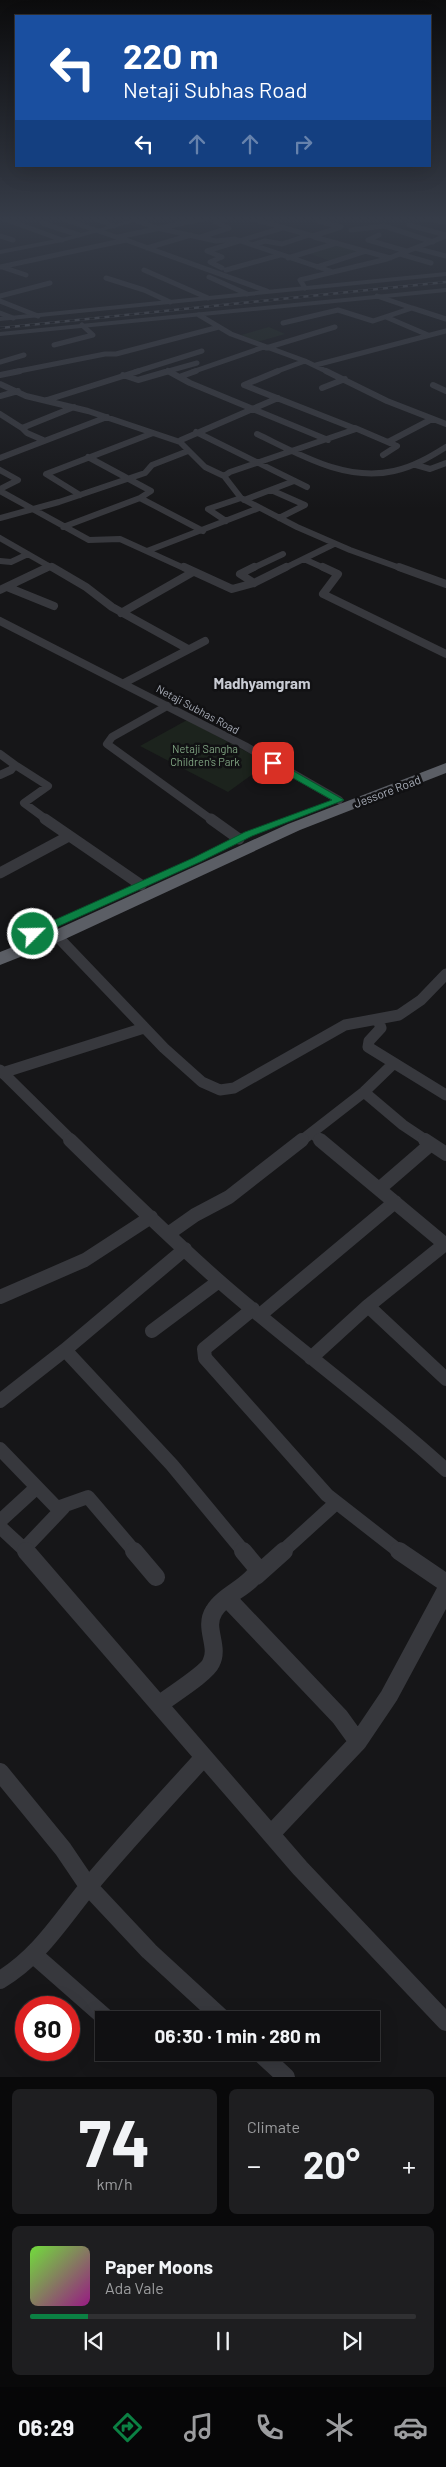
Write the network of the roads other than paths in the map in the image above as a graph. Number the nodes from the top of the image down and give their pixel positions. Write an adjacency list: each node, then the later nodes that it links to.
1 (5, 315): 10 (street)
2 (48, 315): 8 (street)
3 (199, 315): 14 (street); 16 (street)
4 (317, 315): 13 (street)
5 (352, 315): 9 (street)
6 (392, 315): 9 (street)
7 (433, 315): 12 (street)
8 (38, 316): 10 (street)
9 (386, 317): 19 (street)
10 (13, 318): 11 (street)
11 (0, 319)
12 (446, 319)
13 (283, 323)
14 (82, 326): 18 (street); 20 (street)
15 (335, 326): 21 (street)
16 (219, 327): 21 (street); 31 (street)
17 (446, 332): 19 (street)
18 (0, 334)
19 (428, 335): 29 (street)
20 (54, 345)
21 (265, 347): 26 (street); 33 (street)
22 (202, 351): 32 (street)
23 (24, 355): 25 (street)
24 (0, 356): 25 (street)
25 (7, 360): 27 (street)
26 (305, 361): 29 (street); 41 (street)
27 (0, 362)
28 (197, 363): 30 (street)
29 (316, 365): 34 (street)
30 (168, 371): 32 (street); 33 (street)
31 (0, 375)
32 (123, 375): 42 (street)
33 (178, 377): 44 (street)
34 (345, 379): 37 (street); 47 (street)
35 (0, 384): 39 (street)
36 (433, 385): 38 (street)
37 (322, 388)
38 (446, 391)
39 (18, 392): 40 (street); 42 (street)
40 (0, 396)
41 (278, 398): 44 (street); 50 (street)
42 (45, 400): 43 (street)
43 (74, 407): 46 (street); 49 (street)
44 (257, 409): 51 (street); 55 (street)
45 (0, 414): 49 (street)
46 (108, 417): 52 (street); 54 (street)
47 (432, 418): 48 (street); 57 (street)
48 (446, 424)
49 (22, 428): 54 (street)
50 (355, 428): 55 (street); 57 (street)
51 (196, 432): 56 (street); 64 (street)
52 (153, 433): 56 (street); 63 (street)
53 (257, 434): 60 (street)
54 (43, 440): 62 (street)
55 (328, 440): 60 (street)
56 (180, 442): 59 (street)
57 (388, 442): 61 (street)
58 (446, 447): 66 (street)
59 (188, 451): 68 (street); 69 (street)
60 (294, 452): 64 (street); 66 (street)
61 (384, 455)
62 (0, 458)
63 (88, 458): 69 (street); 74 (street)
64 (258, 462): 68 (street); 70 (street)
65 (446, 463): 66 (street)
66 (416, 465)
67 (0, 470): 72 (street)
68 (224, 476): 76 (street)
69 (130, 478): 74 (street); 75 (street)
70 (294, 481): 71 (street); 73 (street)
71 (307, 487)
72 (0, 490): 78 (street)
73 (271, 490): 76 (street); 80 (street)
74 (80, 495): 78 (street)
75 (140, 498): 82 (street); 83 (street)
76 (242, 499): 77 (street); 81 (street)
77 (259, 508): 80 (street); 81 (street)
78 (31, 510): 79 (street); 82 (street)
79 (0, 518)
80 (279, 518): 85 (street)
81 (226, 521): 83 (street)
82 (63, 527): 86 (street)
83 (203, 531): 86 (street)
84 (0, 538): 87 (street)
85 (334, 544): 89 (street); 94 (street)
86 (147, 551): 92 (street)
87 (28, 554): 90 (street); 91 (street)
88 (283, 554): 93 (street)
89 (304, 559): 93 (street); 101 (street)
90 (0, 560)
91 (49, 567): 95 (street); 97 (street)
92 (193, 572): 93 (street); 97 (street)
93 (254, 583)
94 (446, 584)
95 (4, 588): 96 (street)
96 (54, 606)
97 (122, 613): 100 (street)
98 (0, 621): 102 (street, Netaji Subhas Road)
99 (205, 641): 100 (street, Netaji Subhas Road)
100 (188, 649): 102 (street, Netaji Subhas Road)
101 (446, 654)
102 (124, 683): 103 (street, Netaji Subhas Road)
103 (167, 706): 109 (street, Netaji Subhas Road); 111 (street)
104 (0, 754): 106 (street)
105 (446, 760): 109 (highway)
106 (15, 765): 108 (street); 110 (street)
107 (446, 768): 114 (highway, Jessore Road)
108 (0, 774)
109 (339, 800): 111 (highway)
110 (70, 836): 112 (street); 113 (street)
111 (239, 838): 113 (highway)
112 (0, 873)
113 (141, 885): 115 (highway)
114 (57, 936): 116 (highway, Jessore Road); 119 (street)
115 (0, 948)
116 (0, 959)
117 (446, 974): 118 (street)
118 (378, 1020): 119 (street); 120 (street)
119 (144, 1028): 121 (street)
120 (393, 1064): 122 (street); 123 (street)
121 (1, 1072): 129 (street)
122 (364, 1092): 124 (street); 125 (street)
123 (446, 1094)
124 (312, 1133): 127 (street); 130 (street)
125 (431, 1144): 126 (street); 127 (street)
126 (446, 1154)
127 (379, 1189): 128 (street)
128 (395, 1202): 131 (street); 136 (street)
129 (151, 1218): 130 (street); 134 (street)
130 (168, 1234): 132 (street)
131 (445, 1244): 135 (street)
132 (185, 1249): 133 (street); 138 (street)
133 (219, 1281): 136 (street); 137 (street)
134 (0, 1296)
135 (368, 1306): 139 (street); 140 (street)
136 (256, 1312): 139 (street); 145 (street)
137 (152, 1331)
138 (65, 1350): 141 (street); 150 (street)
139 (311, 1358): 143 (street)
140 (446, 1379)
141 (0, 1401)
142 (0, 1450): 144 (street)
143 (446, 1470)
144 (36, 1488): 146 (street); 147 (street)
145 (336, 1503): 150 (street); 152 (street)
146 (63, 1508): 149 (street); 151 (street)
147 (0, 1521)
148 (0, 1527): 149 (street)
149 (24, 1549): 155 (street)
150 (256, 1576): 154 (street)
151 (156, 1577)
152 (446, 1583)
153 (446, 1590): 156 (street)
154 (227, 1598): 155 (street); 156 (street)
155 (160, 1704): 157 (street)
156 (358, 1742): 159 (street)
157 (204, 1757): 159 (street); 160 (street)
158 (0, 1772): 160 (street)
159 (271, 1834): 165 (street)
160 (88, 1886): 161 (street); 164 (street)
161 (34, 1955): 162 (street); 163 (street)
162 (0, 1980)
163 (98, 2011)
164 (214, 2011)
165 (446, 2022)
166 (269, 2061): 167 (street)
167 (286, 2077)

